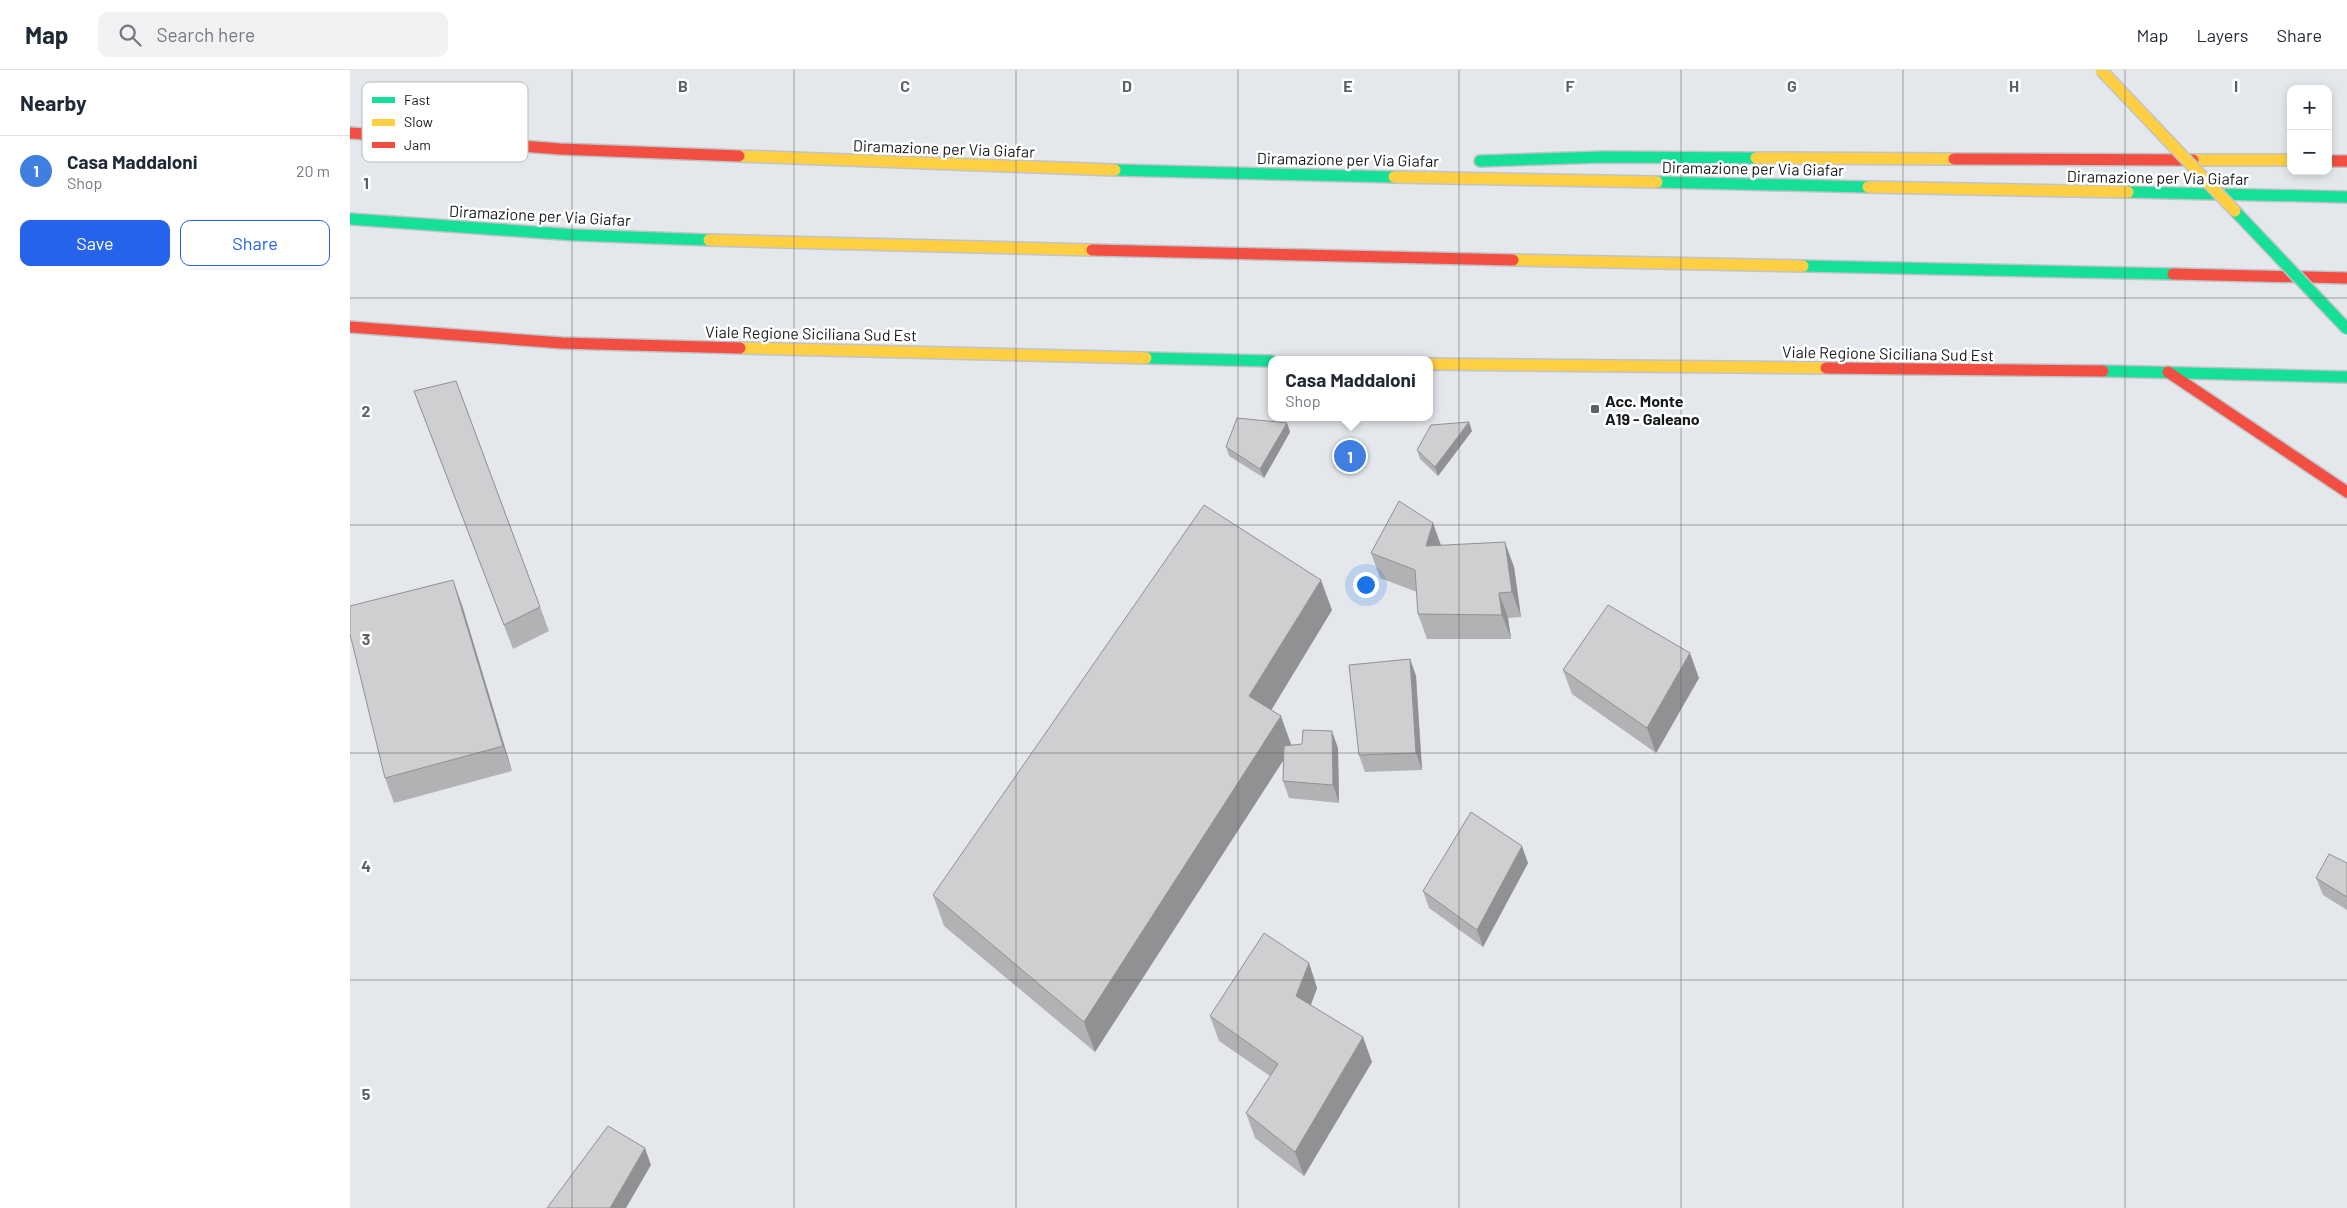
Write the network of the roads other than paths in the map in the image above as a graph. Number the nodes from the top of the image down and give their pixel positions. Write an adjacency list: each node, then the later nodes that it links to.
1 (2101, 70): 13 (main road, bridge)
2 (528, 146): 8 (main road, Diramazione per Via Giafar)
3 (2287, 160): 6 (main road)
4 (2332, 161): 5 (main road)
5 (2347, 161)
6 (1463, 162)
7 (1373, 165): 8 (main road)
8 (1173, 172): 9 (main road, Diramazione per Via Giafar)
9 (2347, 197)
10 (350, 219): 11 (main road, Diramazione per Via Giafar)
11 (2347, 278)
12 (350, 327): 14 (main road, Viale Regione Siciliana Sud Est)
13 (2347, 329)
14 (1268, 360)
15 (1433, 364): 16 (main road, Viale Regione Siciliana Sud Est)
16 (2168, 372): 17 (main road, Viale Regione Siciliana Sud Est); 18 (main road)
17 (2347, 377)
18 (2347, 492)

